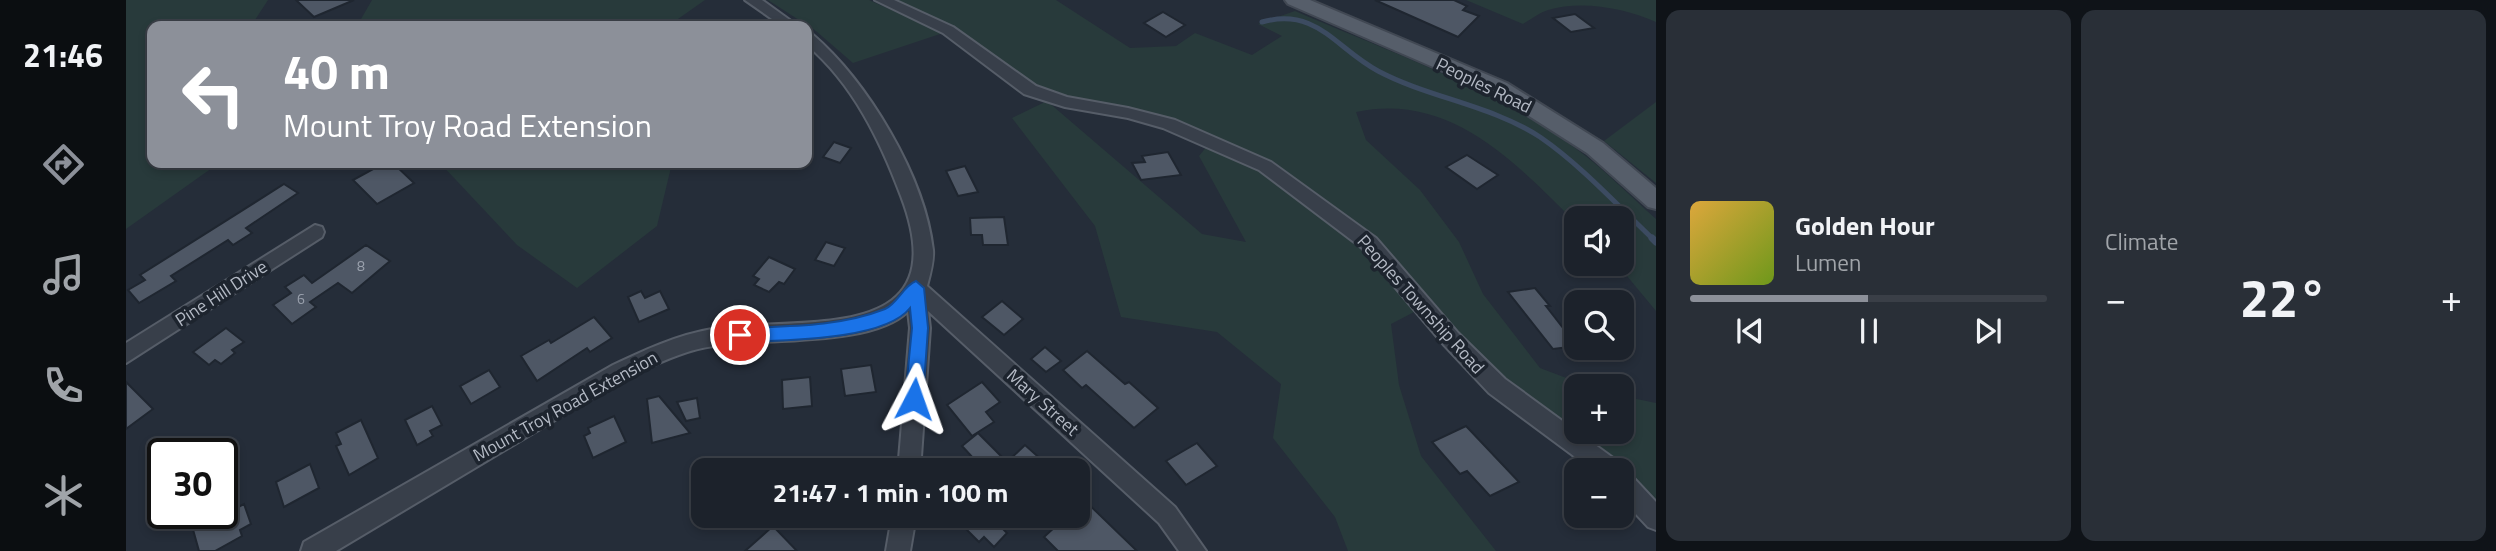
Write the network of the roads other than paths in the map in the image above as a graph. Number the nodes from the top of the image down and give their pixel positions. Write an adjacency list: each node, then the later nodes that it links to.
1 (752, 0): 4 (street)
2 (882, 0): 11 (street, Peoples Township Road)
3 (1294, 0): 6 (main road, Peoples Road)
4 (784, 21)
5 (812, 42): 8 (street)
6 (1656, 201)
7 (315, 232): 9 (street, Pine Hill Drive)
8 (916, 288): 10 (street); 15 (street, Mount Troy Road Extension); 17 (street, Mary Street)
9 (126, 354)
10 (910, 458)
11 (1594, 458)
12 (1634, 495): 13 (street)
13 (1656, 519)
14 (902, 528): 16 (street)
15 (313, 551)
16 (898, 551)
17 (1194, 551)

